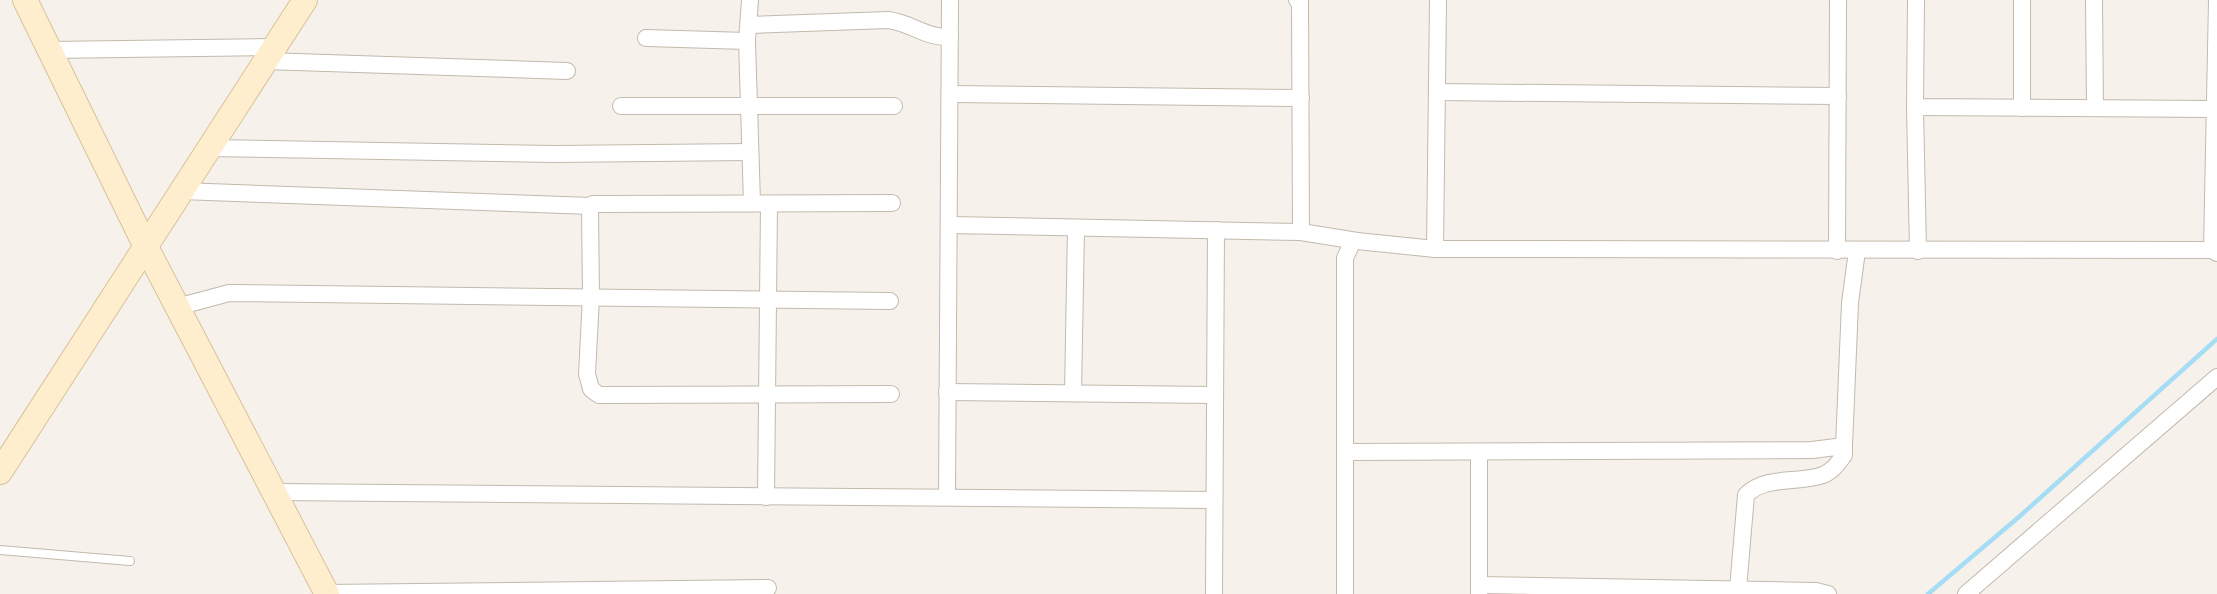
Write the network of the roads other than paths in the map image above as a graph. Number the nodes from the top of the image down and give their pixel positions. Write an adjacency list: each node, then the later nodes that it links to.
1 (25, 0): 15 (street)
2 (305, 0): 16 (street)
3 (750, 0): 12 (street)
4 (950, 0): 13 (street)
5 (1297, 0): 21 (street)
6 (1438, 0): 18 (street)
7 (1838, 0): 20 (street)
8 (1916, 0): 25 (street)
9 (2022, 0): 26 (street)
10 (2094, 0): 27 (street)
11 (2217, 0): 28 (street)
12 (748, 33): 13 (street); 14 (street); 23 (street)
13 (950, 37): 19 (street)
14 (646, 38)
15 (48, 50): 16 (street); 41 (street)
16 (270, 54): 17 (street); 29 (street)
17 (567, 71)
18 (1437, 92): 20 (street); 42 (street)
19 (951, 94): 21 (street); 36 (street)
20 (1838, 96): 43 (street)
21 (1301, 98): 39 (street)
22 (621, 106): 23 (street)
23 (749, 106): 24 (street); 30 (street)
24 (894, 106)
25 (1915, 107): 26 (street); 45 (street)
26 (2022, 108): 27 (street)
27 (2095, 108): 28 (street)
28 (2216, 108): 46 (street)
29 (209, 148): 30 (street); 31 (street)
30 (750, 152): 32 (street)
31 (181, 190): 35 (street); 41 (street)
32 (752, 203): 34 (street); 35 (street)
33 (892, 203): 34 (street)
34 (769, 204): 48 (street)
35 (591, 206): 47 (street)
36 (949, 225): 37 (street); 52 (street)
37 (1076, 228): 38 (street); 54 (street)
38 (1216, 230): 39 (street); 56 (street)
39 (1301, 232): 40 (street)
40 (1357, 241): 42 (street); 58 (street)
41 (146, 245): 50 (street); 60 (street)
42 (1435, 249): 43 (street)
43 (1837, 251): 44 (street)
44 (1857, 251): 45 (street); 57 (street)
45 (1918, 251): 46 (street)
46 (2214, 251)
47 (591, 297): 48 (street); 50 (street); 53 (street)
48 (769, 300): 49 (street); 53 (street)
49 (890, 301)
50 (177, 307): 61 (street)
51 (2217, 377): 74 (street)
52 (946, 392): 54 (street); 62 (street)
53 (766, 393): 55 (street); 63 (street)
54 (1073, 393): 56 (street)
55 (891, 394)
56 (1215, 394): 64 (street)
57 (1844, 446): 59 (street); 69 (street)
58 (1346, 452): 59 (street); 72 (street)
59 (1479, 452): 68 (street)
60 (0, 472)
61 (274, 492): 63 (street); 70 (street)
62 (947, 496): 63 (street); 64 (street)
63 (766, 497)
64 (1213, 500): 71 (street)
65 (0, 550): 66 (lane)
66 (130, 561)
67 (768, 588): 70 (street)
68 (1479, 589): 69 (street)
69 (1738, 589): 73 (street)
70 (327, 593)
71 (1214, 594)
72 (1345, 594)
73 (1828, 594)
74 (1966, 594)

